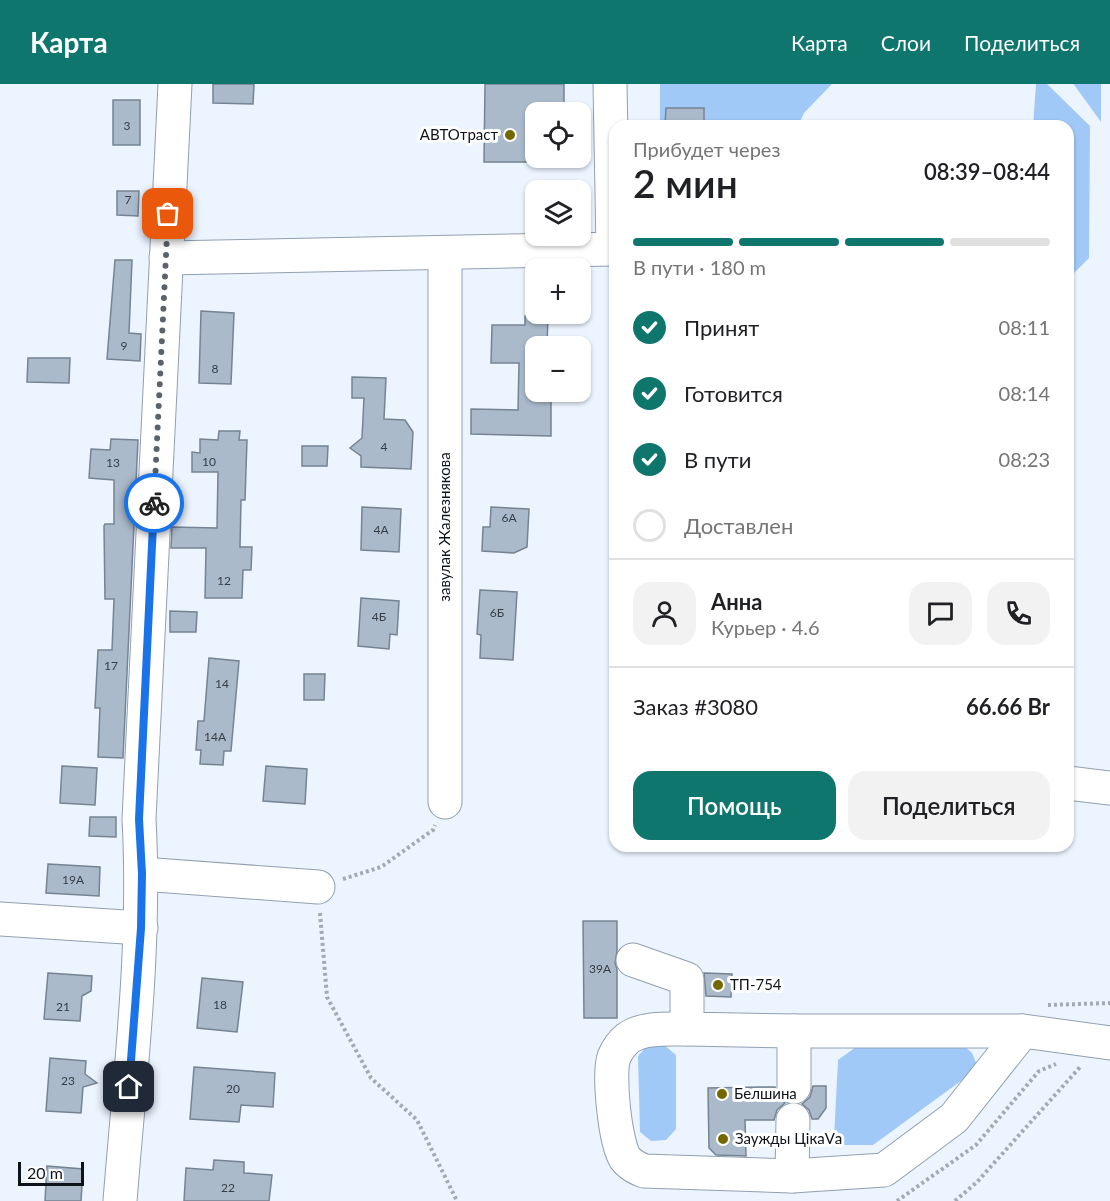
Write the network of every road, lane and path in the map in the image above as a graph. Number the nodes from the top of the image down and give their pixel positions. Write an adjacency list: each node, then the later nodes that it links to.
1 (175, 84): 6 (street)
2 (610, 84): 3 (street)
3 (611, 120)
4 (609, 249): 5 (street)
5 (445, 253): 6 (street); 9 (street, завулак Жалезнякова)
6 (166, 258): 10 (street)
7 (1074, 784): 8 (street)
8 (1110, 788)
9 (445, 802): 11 (path)
10 (142, 874): 11 (street); 13 (street)
11 (318, 887): 25 (path)
12 (0, 919): 13 (street)
13 (141, 928): 24 (street)
14 (633, 960): 15 (street)
15 (687, 1029): 16 (street); 23 (street)
16 (794, 1031): 17 (street); 21 (street)
17 (1023, 1031): 18 (street); 23 (street)
18 (1110, 1043)
19 (1076, 1063): 27 (path)
20 (1060, 1064): 26 (path)
21 (794, 1087)
22 (793, 1120): 23 (street)
23 (792, 1176)
24 (120, 1201)
25 (457, 1201)
26 (897, 1201)
27 (955, 1201)

